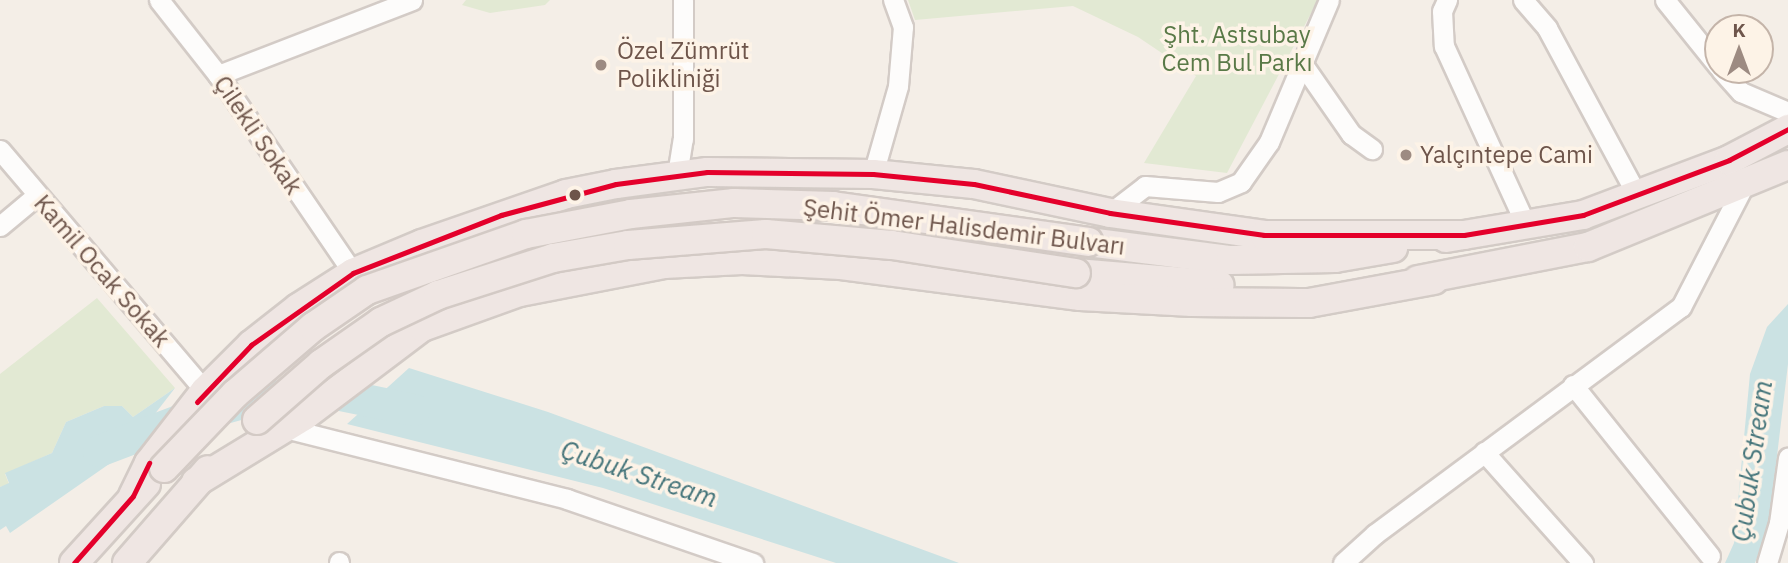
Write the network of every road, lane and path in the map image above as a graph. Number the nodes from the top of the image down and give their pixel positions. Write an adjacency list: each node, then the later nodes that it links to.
1 (159, 0): 11 (street, Çilekli Sokak)
2 (412, 0): 11 (street)
3 (683, 0): 20 (street)
4 (893, 0): 19 (street)
5 (1329, 0): 10 (street)
6 (1447, 0): 26 (street)
7 (1522, 0): 23 (street)
8 (1665, 0): 9 (street)
9 (1704, 48)
10 (1301, 62): 15 (street); 25 (street)
11 (218, 75): 31 (street, Çilekli Sokak)
12 (1734, 84): 13 (street)
13 (1788, 112)
14 (1788, 129): 23 (highway, Şehit Ömer Halisdemir Bulvarı)
15 (1372, 149)
16 (0, 150): 24 (street, Kamil Ocak Sokak)
17 (1788, 165): 21 (highway, Şehit Ömer Halisdemir Bulvarı)
18 (793, 172): 19 (highway, Şehit Ömer Halisdemir Bulvarı); 20 (highway, Şehit Ömer Halisdemir Bulvarı); 30 (highway)
19 (873, 174): 25 (highway, Şehit Ömer Halisdemir Bulvarı)
20 (677, 176): 22 (highway, Şehit Ömer Halisdemir Bulvarı); 29 (highway); 29 (highway)
21 (1744, 185): 33 (highway, Şehit Ömer Halisdemir Bulvarı); 34 (street)
22 (592, 188): 31 (highway, Şehit Ömer Halisdemir Bulvarı); 32 (highway)
23 (1637, 195): 26 (highway, Şehit Ömer Halisdemir Bulvarı)
24 (36, 196): 27 (street); 35 (street, Kamil Ocak Sokak)
25 (1110, 213): 28 (highway, Şehit Ömer Halisdemir Bulvarı)
26 (1526, 225): 28 (highway, Şehit Ömer Halisdemir Bulvarı)
27 (0, 226)
28 (1464, 236): 39 (highway, Şehit Ömer Halisdemir Bulvarı, bridge)
29 (688, 262): 30 (highway, Şehit Ömer Halisdemir Bulvarı); 32 (highway, Şehit Ömer Halisdemir Bulvarı)
30 (791, 262): 33 (highway, Şehit Ömer Halisdemir Bulvarı)
31 (353, 273): 35 (highway, Şehit Ömer Halisdemir Bulvarı)
32 (601, 275): 36 (highway, Şehit Ömer Halisdemir Bulvarı)
33 (1434, 279): 40 (highway, Şehit Ömer Halisdemir Bulvarı, bridge)
34 (1573, 386): 37 (street); 41 (street)
35 (201, 396): 39 (highway, Şehit Ömer Halisdemir Bulvarı)
36 (295, 422): 40 (highway, Şehit Ömer Halisdemir Bulvarı); 44 (street)
37 (1484, 452): 45 (street); 46 (street)
38 (1788, 458): 47 (street)
39 (156, 465): 42 (highway, Şehit Ömer Halisdemir Bulvarı)
40 (196, 482): 43 (highway, Şehit Ömer Halisdemir Bulvarı)
41 (1710, 556)
42 (74, 563)
43 (127, 563)
44 (753, 563)
45 (1343, 563)
46 (1583, 563)
47 (1767, 563)

